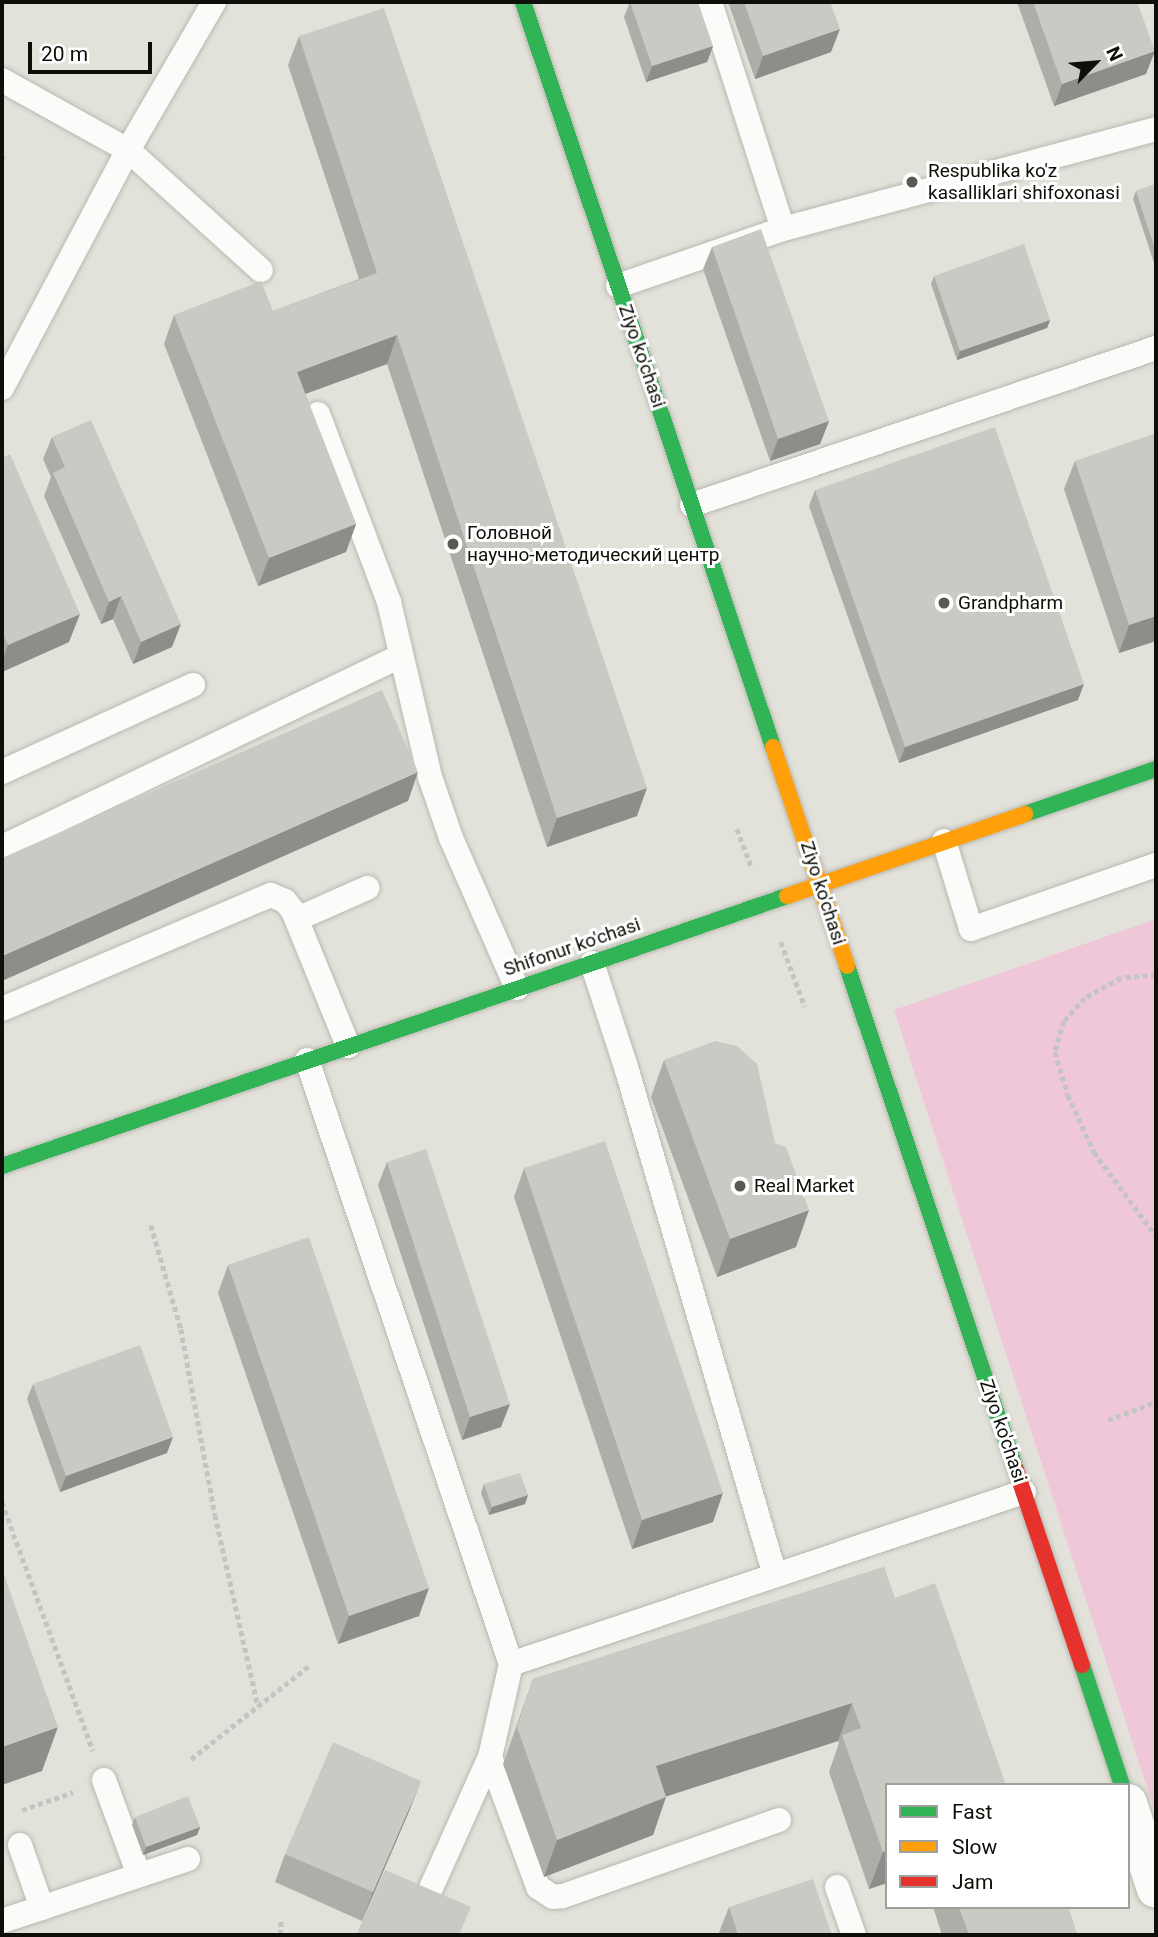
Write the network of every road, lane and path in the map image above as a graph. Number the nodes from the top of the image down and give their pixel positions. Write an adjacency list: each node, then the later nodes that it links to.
1 (215, 2): 6 (lane)
2 (523, 2): 9 (street, Ziyo ko'chasi)
3 (710, 2): 7 (lane)
4 (2, 80): 6 (lane)
5 (1156, 128): 7 (lane)
6 (128, 149): 8 (lane); 11 (lane)
7 (783, 229): 9 (lane)
8 (261, 271)
9 (618, 285): 13 (street, Ziyo ko'chasi)
10 (1156, 348): 13 (lane)
11 (2, 388)
12 (318, 414): 14 (lane)
13 (692, 505): 21 (street, Ziyo ko'chasi)
14 (401, 656): 19 (lane); 26 (lane)
15 (193, 685): 17 (lane)
16 (1156, 769): 18 (street, Shifonur ko'chasi)
17 (2, 772)
18 (944, 841): 20 (lane); 21 (street, Shifonur ko'chasi)
19 (2, 847)
20 (1156, 865)
21 (820, 885): 24 (street, Shifonur ko'chasi); 35 (street, Ziyo ko'chasi)
22 (367, 888): 23 (lane)
23 (297, 919): 27 (lane); 28 (lane)
24 (592, 963): 26 (street, Shifonur ko'chasi); 37 (lane)
25 (1156, 975): 32 (path)
26 (517, 988): 28 (street, Shifonur ko'chasi)
27 (2, 1009)
28 (348, 1046): 29 (street, Shifonur ko'chasi)
29 (307, 1060): 30 (street, Shifonur ko'chasi); 38 (lane)
30 (2, 1166)
31 (151, 1225): 40 (path)
32 (1156, 1236)
33 (1156, 1402): 34 (path)
34 (1108, 1420)
35 (1024, 1492): 37 (lane); 44 (street, Ziyo ko'chasi)
36 (2, 1502): 43 (path)
37 (774, 1572): 38 (lane)
38 (511, 1664): 41 (lane)
39 (310, 1665): 40 (path)
40 (258, 1706): 42 (path)
41 (491, 1757): 47 (lane); 54 (lane)
42 (191, 1759)
43 (104, 1780): 46 (path); 50 (lane)
44 (1127, 1783)
45 (1130, 1793): 52 (street, Ziyo ko'chasi)
46 (15, 1813)
47 (779, 1820)
48 (20, 1845): 53 (lane)
49 (188, 1859): 50 (lane)
50 (139, 1875): 53 (lane)
51 (838, 1886): 58 (lane)
52 (1156, 1889)
53 (42, 1908): 56 (lane)
54 (418, 1917)
55 (281, 1918): 57 (path)
56 (2, 1921)
57 (280, 1935)
58 (854, 1935)

